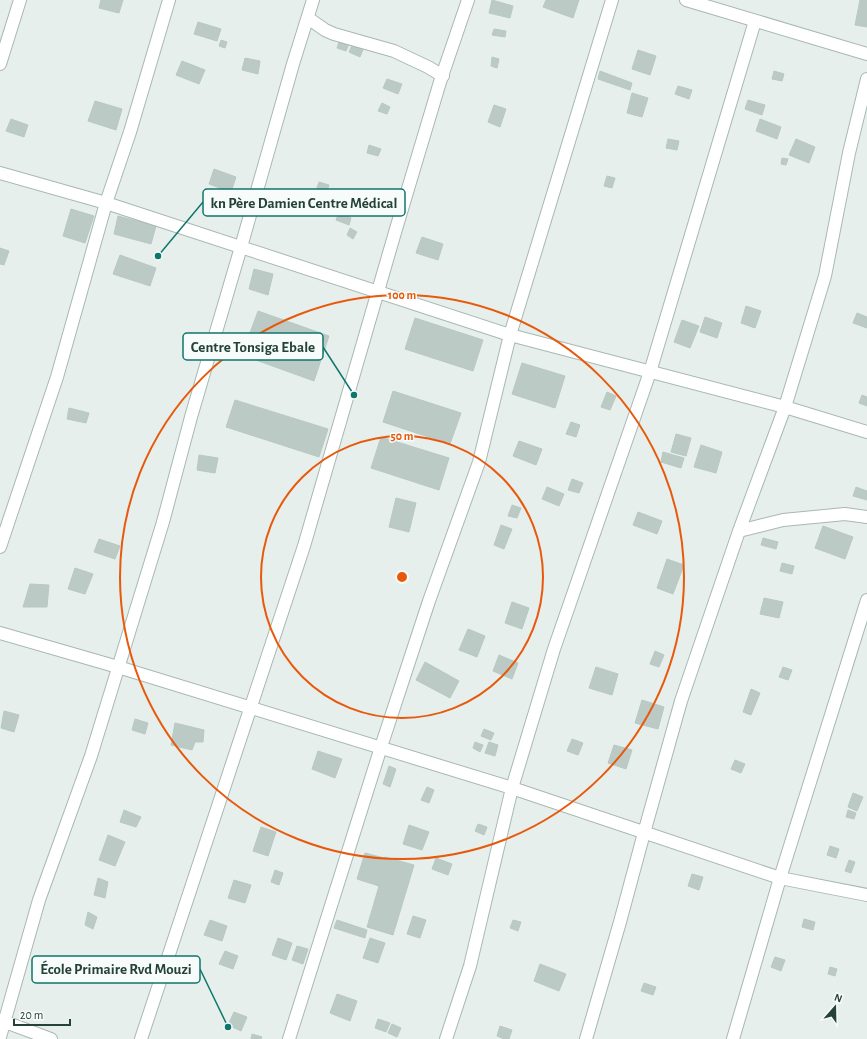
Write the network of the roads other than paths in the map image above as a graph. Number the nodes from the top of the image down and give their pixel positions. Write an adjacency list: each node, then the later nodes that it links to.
1 (20, 0): 10 (street)
2 (169, 0): 14 (street)
3 (313, 0): 7 (street)
4 (468, 0): 11 (street)
5 (612, 0): 17 (street)
6 (686, 0): 8 (street)
7 (308, 18): 11 (street); 15 (street)
8 (755, 21): 9 (street); 18 (street)
9 (867, 54)
10 (0, 64)
11 (443, 76): 16 (street)
12 (867, 79): 19 (street)
13 (0, 173): 14 (street)
14 (106, 203): 15 (street); 23 (street)
15 (241, 247): 16 (street); 26 (street)
16 (378, 292): 17 (street); 27 (street)
17 (510, 336): 18 (street); 28 (street)
18 (650, 372): 19 (street); 29 (street)
19 (785, 407): 20 (street); 22 (street)
20 (867, 432)
21 (867, 517): 22 (street)
22 (739, 531): 30 (street)
23 (0, 547)
24 (867, 600): 31 (street)
25 (0, 633): 26 (street)
26 (118, 667): 27 (street); 33 (street)
27 (251, 707): 28 (street); 36 (street)
28 (381, 747): 29 (street); 37 (street)
29 (512, 788): 30 (street); 38 (street)
30 (644, 833): 31 (street); 39 (street)
31 (780, 878): 32 (street); 40 (street)
32 (867, 895)
33 (2, 1020): 34 (street); 35 (street)
34 (0, 1037)
35 (51, 1039)
36 (141, 1039)
37 (289, 1039)
38 (446, 1039)
39 (586, 1039)
40 (733, 1039)

